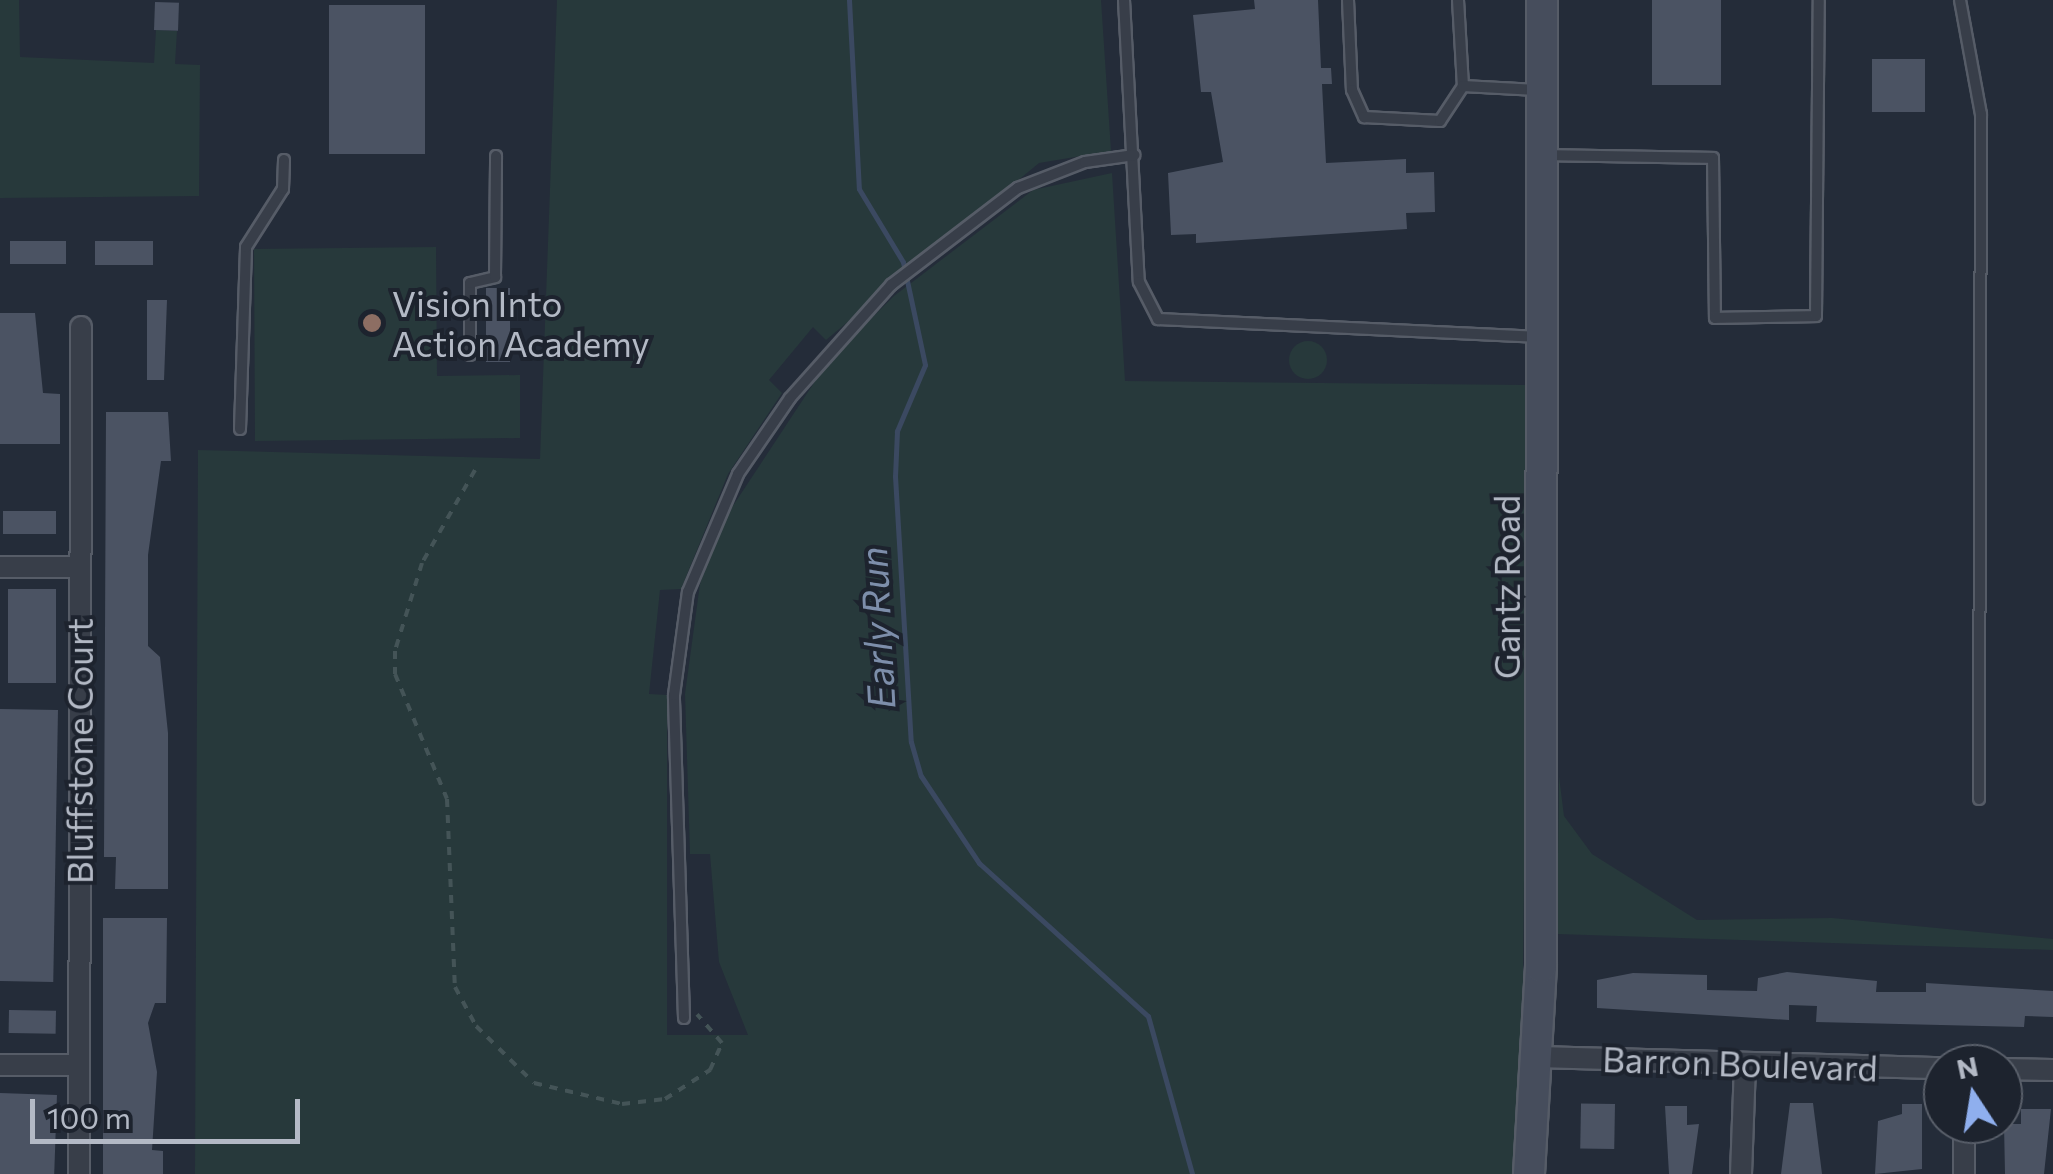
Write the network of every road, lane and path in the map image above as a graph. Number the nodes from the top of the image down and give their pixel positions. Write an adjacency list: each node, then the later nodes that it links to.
1 (1124, 0): 9 (lane)
2 (1348, 0): 7 (lane)
3 (1458, 0): 7 (lane)
4 (1542, 0): 8 (main road, Gantz Road)
5 (1819, 0): 10 (lane)
6 (1960, 0): 20 (lane)
7 (1463, 86): 8 (lane)
8 (1542, 90): 10 (main road, Gantz Road)
9 (1135, 155): 14 (lane); 21 (lane)
10 (1541, 155): 14 (main road, Gantz Road)
11 (496, 156): 15 (lane)
12 (284, 160): 16 (lane)
13 (81, 328): 19 (street, Bluffstone Court)
14 (1542, 337): 23 (main road, Gantz Road)
15 (470, 355)
16 (240, 429)
17 (475, 470): 21 (path)
18 (0, 567): 19 (street)
19 (80, 567): 26 (street, Bluffstone Court)
20 (1979, 798)
21 (684, 999): 22 (lane)
22 (684, 1018)
23 (1538, 1057): 24 (street, Barron Boulevard); 32 (main road, Gantz Road)
24 (1744, 1064): 27 (street, Barron Boulevard); 33 (street)
25 (0, 1065): 26 (street)
26 (79, 1065): 31 (street, Bluffstone Court)
27 (1923, 1068)
28 (2023, 1069): 29 (street)
29 (2053, 1070)
30 (1964, 1144): 34 (street)
31 (79, 1174)
32 (1529, 1174)
33 (1741, 1174)
34 (1964, 1174)

